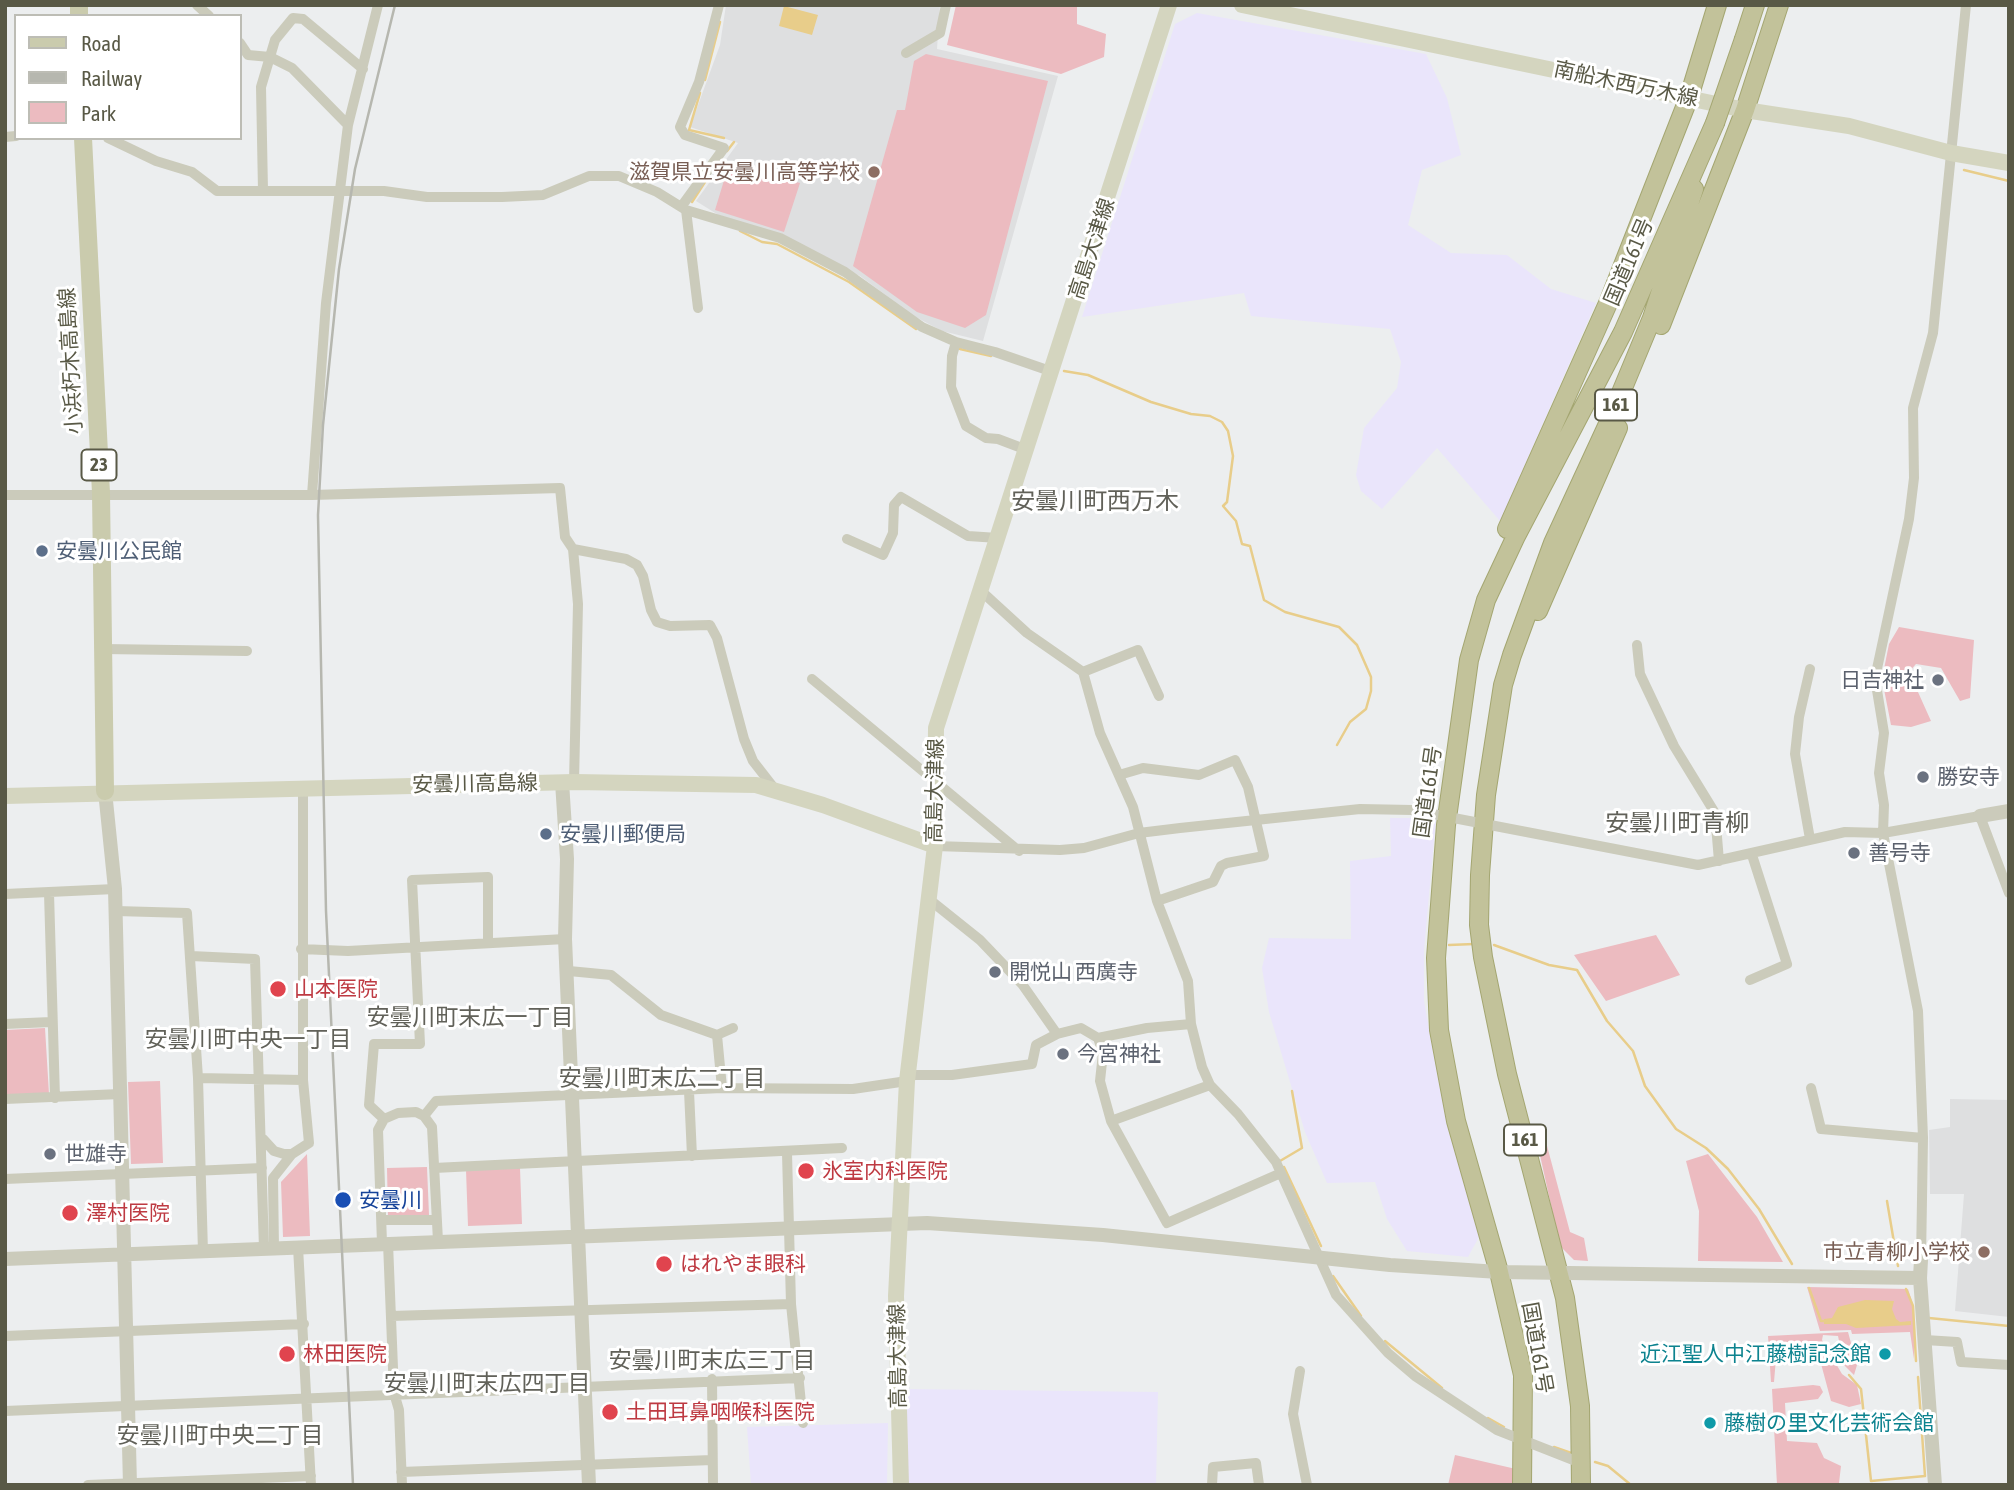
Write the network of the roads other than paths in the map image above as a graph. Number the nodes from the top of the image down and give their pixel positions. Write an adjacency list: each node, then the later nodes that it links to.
1 (378, 5): 13 (street)
2 (719, 5): 24 (street)
3 (946, 5): 11 (street)
4 (1169, 5): 27 (main road, 高島大津線)
5 (1242, 5): 14 (main road, 南船木西万木線)
6 (1717, 5): 14 (highway)
7 (1755, 5): 19 (highway, 国道161号 / 161, bridge)
8 (1779, 5): 15 (highway)
9 (1966, 5): 20 (street)
10 (242, 47): 12 (street)
11 (906, 53)
12 (270, 57): 13 (street); 16 (street); 22 (street)
13 (363, 69): 16 (street)
14 (1689, 97): 15 (main road, 南船木西万木線); 36 (highway)
15 (1745, 110): 20 (main road, 南船木西万木線); 40 (highway)
16 (348, 125): 23 (street)
17 (83, 140): 29 (main road, 小浜朽木高島線 / 23)
18 (112, 140): 22 (street)
19 (1704, 148): 36 (highway, 国道161号 / 161); 40 (highway, 国道161号 / 161)
20 (1951, 153): 21 (main road, 南船木西万木線); 58 (street)
21 (2009, 163)
22 (263, 191): 23 (street)
23 (340, 191): 24 (street); 31 (street)
24 (683, 208): 25 (street); 26 (street)
25 (698, 308)
26 (956, 342): 27 (street); 28 (street)
27 (1053, 372): 28 (main road, 高島大津線)
28 (1027, 450): 32 (main road, 高島大津線)
29 (100, 493): 30 (street); 31 (street); 38 (main road, 小浜朽木高島線 / 23)
30 (5, 495)
31 (312, 495): 34 (street)
32 (998, 538): 33 (street); 35 (main road, 高島大津線)
33 (847, 539)
34 (573, 549): 46 (street); 48 (street)
35 (980, 590): 42 (street); 47 (main road, 高島大津線)
36 (1486, 600): 53 (highway, 国道161号 / 161)
37 (1636, 645): 63 (street)
38 (103, 649): 39 (street); 50 (main road, 小浜朽木高島線 / 23)
39 (247, 651)
40 (1512, 656): 56 (highway, 国道161号 / 161)
41 (1810, 669): 59 (street)
42 (1083, 672): 44 (street); 45 (street)
43 (812, 679): 47 (street)
44 (1159, 696)
45 (1119, 775): 55 (street); 57 (street)
46 (568, 782): 48 (main road, 安曇川高島線); 49 (main road, 安曇川高島線); 71 (street)
47 (936, 783): 60 (main road, 高島大津線); 61 (street)
48 (774, 788): 60 (main road, 安曇川高島線)
49 (303, 789): 50 (main road, 安曇川高島線); 74 (street)
50 (105, 792): 51 (main road, 安曇川高島線); 64 (street)
51 (5, 796)
52 (2009, 811): 54 (street)
53 (1447, 816): 55 (street); 56 (street); 127 (highway, 国道161号 / 161)
54 (1980, 816): 58 (street); 65 (street)
55 (1256, 821): 57 (street); 69 (street)
56 (1483, 824): 63 (street); 128 (highway, 国道161号 / 161)
57 (1139, 833): 61 (street); 69 (street)
58 (1883, 833): 59 (street); 100 (street)
59 (1810, 839): 62 (street)
60 (935, 846): 61 (street); 68 (main road, 高島大津線)
61 (1019, 851)
62 (1752, 855): 63 (street); 77 (street)
63 (1719, 862)
64 (115, 889): 66 (street); 70 (street)
65 (2009, 892)
66 (49, 893): 67 (street); 78 (street)
67 (5, 894)
68 (930, 900): 82 (street); 86 (main road, 高島大津線)
69 (1157, 901): 80 (street)
70 (116, 911): 75 (street); 94 (street)
71 (565, 939): 72 (street); 76 (street)
72 (488, 943): 73 (street); 73 (street)
73 (417, 948): 74 (street); 98 (street)
74 (301, 949): 88 (street)
75 (191, 956): 85 (street); 87 (street)
76 (569, 971): 83 (street); 93 (street)
77 (1750, 980)
78 (51, 1022): 79 (street); 95 (street)
79 (5, 1024)
80 (1191, 1024): 84 (street); 89 (street)
81 (733, 1028): 83 (street)
82 (1057, 1034): 84 (street); 86 (street)
83 (717, 1035): 90 (street)
84 (1098, 1038): 99 (street)
85 (198, 1078): 87 (street); 109 (street)
86 (907, 1078): 90 (street); 115 (main road, 高島大津線)
87 (259, 1079): 88 (street); 101 (street)
88 (303, 1080): 104 (street)
89 (1210, 1085): 99 (street); 111 (street)
90 (722, 1088): 92 (street)
91 (1811, 1088): 100 (street)
92 (689, 1091): 93 (street); 105 (street)
93 (571, 1093): 97 (street); 106 (street)
94 (120, 1094): 95 (street); 110 (street)
95 (55, 1098): 96 (street)
96 (5, 1099)
97 (424, 1116): 98 (street); 108 (street)
98 (384, 1119): 113 (street)
99 (1111, 1121): 111 (street)
100 (1923, 1138): 126 (street)
101 (263, 1139): 104 (street); 107 (street)
102 (842, 1148): 103 (street)
103 (787, 1153): 105 (street); 116 (street)
104 (292, 1154): 121 (street)
105 (692, 1156): 106 (street)
106 (575, 1162): 108 (street); 117 (street)
107 (262, 1168): 109 (street); 121 (street)
108 (434, 1168): 114 (street)
109 (200, 1170): 110 (street); 122 (street)
110 (123, 1174): 112 (street); 123 (street)
111 (1281, 1174): 124 (street)
112 (5, 1179)
113 (383, 1220): 114 (street); 119 (street)
114 (436, 1220): 118 (street)
115 (901, 1223): 116 (street); 124 (street); 158 (main road, 高島大津線)
116 (790, 1226): 117 (street); 130 (street)
117 (578, 1235): 118 (street); 131 (street)
118 (438, 1241): 119 (street)
119 (385, 1243): 120 (street); 132 (street)
120 (298, 1247): 121 (street); 133 (street)
121 (269, 1249): 122 (street)
122 (203, 1252): 123 (street)
123 (123, 1255): 125 (street); 134 (street)
124 (1320, 1258): 127 (street); 147 (street)
125 (5, 1259)
126 (1922, 1260): 129 (street)
127 (1499, 1272): 128 (street); 147 (highway, 国道161号 / 161)
128 (1560, 1274): 129 (street); 149 (highway, 国道161号 / 161)
129 (1920, 1278): 136 (street)
130 (791, 1304): 131 (street); 139 (street)
131 (581, 1308): 132 (street); 141 (street)
132 (391, 1316): 142 (street)
133 (304, 1324): 134 (street); 143 (street)
134 (127, 1332): 135 (street); 144 (street)
135 (5, 1336)
136 (1925, 1340): 137 (street); 164 (street)
137 (2009, 1365)
138 (1300, 1371): 161 (street)
139 (800, 1378): 140 (street); 146 (street)
140 (712, 1379): 141 (street); 148 (street)
141 (584, 1389): 142 (street); 150 (street)
142 (394, 1393): 143 (street); 151 (street)
143 (308, 1397): 144 (street); 152 (street)
144 (127, 1405): 145 (street); 153 (street)
145 (5, 1411)
146 (803, 1423)
147 (1524, 1441): 149 (street); 162 (highway, 国道161号 / 161)
148 (712, 1460): 150 (street); 157 (street)
149 (1581, 1463): 163 (highway, 国道161号 / 161)
150 (588, 1464): 151 (street); 156 (street)
151 (401, 1472): 155 (street)
152 (311, 1480): 153 (street)
153 (131, 1484): 154 (street)
154 (88, 1485)
155 (402, 1485)
156 (589, 1485)
157 (713, 1485)
158 (901, 1485)
159 (1212, 1485): 160 (street)
160 (1259, 1485)
161 (1307, 1485)
162 (1522, 1485)
163 (1581, 1485)
164 (1935, 1485)

